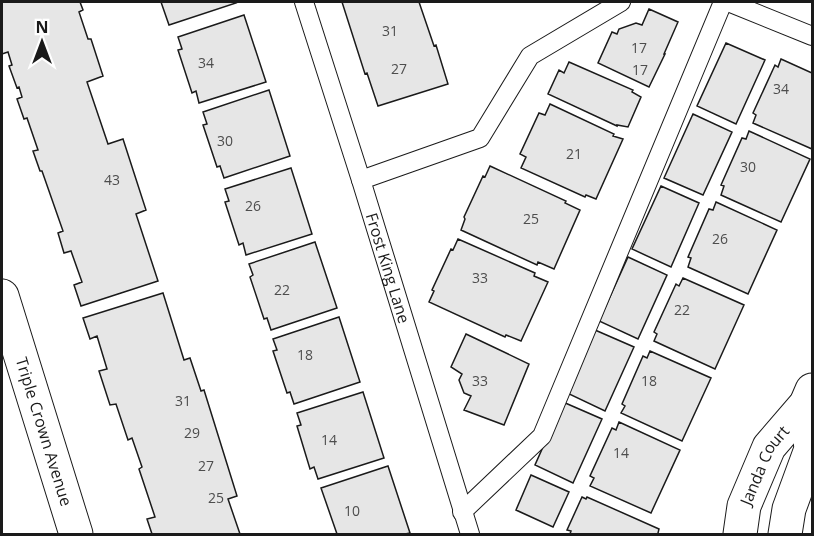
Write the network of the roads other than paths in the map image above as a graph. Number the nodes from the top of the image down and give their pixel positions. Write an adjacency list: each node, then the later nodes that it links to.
1 (304, 2): 6 (lane, Frost King Lane)
2 (621, 2): 6 (lane)
3 (723, 2): 10 (lane)
4 (728, 2): 5 (lane)
5 (813, 36)
6 (361, 180): 10 (lane, Frost King Lane)
7 (2, 296): 8 (street, Triple Crown Avenue)
8 (15, 386): 11 (street, Triple Crown Avenue)
9 (809, 397): 13 (street, Janda Court); 14 (street, Janda Court)
10 (462, 512): 12 (lane, Frost King Lane)
11 (76, 534)
12 (470, 534)
13 (740, 534)
14 (785, 534)

